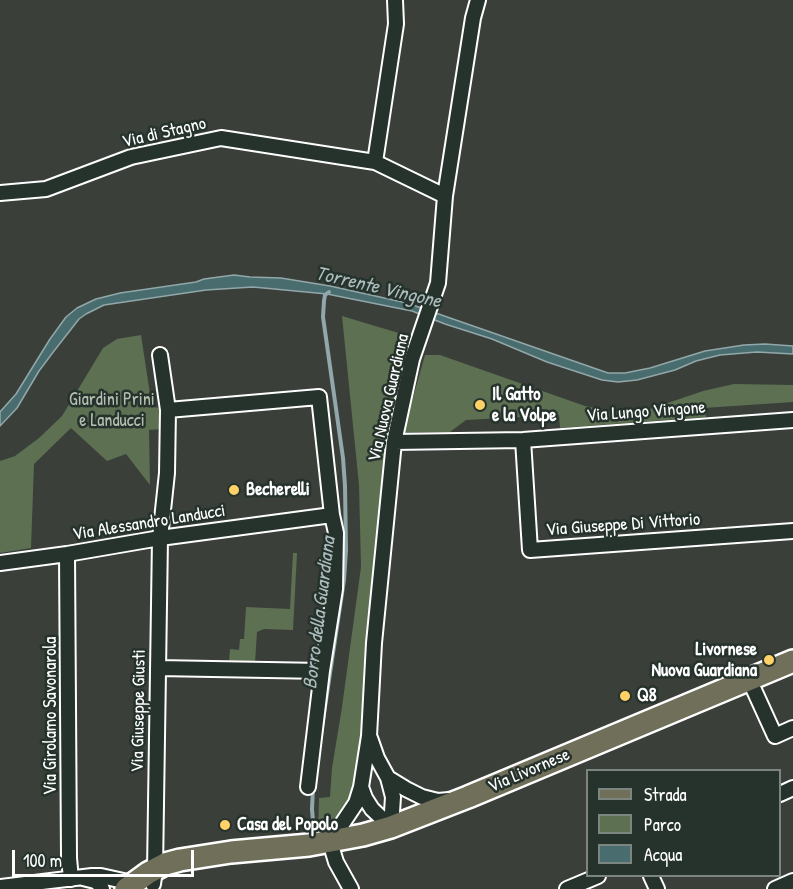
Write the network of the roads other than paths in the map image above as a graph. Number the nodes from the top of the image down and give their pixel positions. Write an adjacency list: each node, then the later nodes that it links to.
1 (395, 0): 3 (street)
2 (478, 0): 5 (street, Via Nuova Guardiana)
3 (375, 162): 4 (street, Via di Stagno); 5 (street, Via di Stagno)
4 (0, 193)
5 (446, 196): 10 (street, Via Nuova Guardiana)
6 (160, 355): 7 (street, Via Giuseppe Giusti)
7 (168, 410): 11 (street); 13 (street, Via Giuseppe Giusti)
8 (793, 420): 9 (street, Via Lungo Vingone)
9 (523, 440): 10 (street, Via Lungo Vingone); 12 (street, Via Giuseppe Di Vittorio)
10 (394, 442): 21 (street, Via Nuova Guardiana)
11 (332, 515): 13 (street, Via Alessandro Landucci); 18 (street)
12 (793, 531)
13 (160, 538): 14 (street, Via Alessandro Landucci); 17 (street, Via Giuseppe Giusti)
14 (67, 554): 15 (street, Via Alessandro Landucci); 29 (street, Via Girolamo Savonarola)
15 (4, 562)
16 (793, 661): 19 (main road, Via Livornese)
17 (158, 668): 18 (street); 31 (street, Via Giuseppe Giusti)
18 (322, 671): 23 (street)
19 (749, 679): 20 (street); 25 (main road, Via Livornese)
20 (793, 728)
21 (369, 736): 22 (street, Via Nuova Guardiana); 24 (street, Via Nuova Guardiana)
22 (388, 778): 25 (street); 26 (street, Via Nuova Guardiana)
23 (308, 787)
24 (361, 787): 26 (street); 27 (street, Via Nuova Guardiana)
25 (468, 797): 26 (main road, Via Livornese)
26 (391, 827): 27 (main road, Via Livornese)
27 (330, 842): 31 (main road, Via Livornese); 35 (street)
28 (596, 877): 36 (street)
29 (74, 878): 31 (street); 33 (street); 34 (street)
30 (793, 881): 37 (street)
31 (145, 884)
32 (0, 887): 33 (street)
33 (15, 887)
34 (103, 887)
35 (351, 889)
36 (567, 889)
37 (775, 889)

